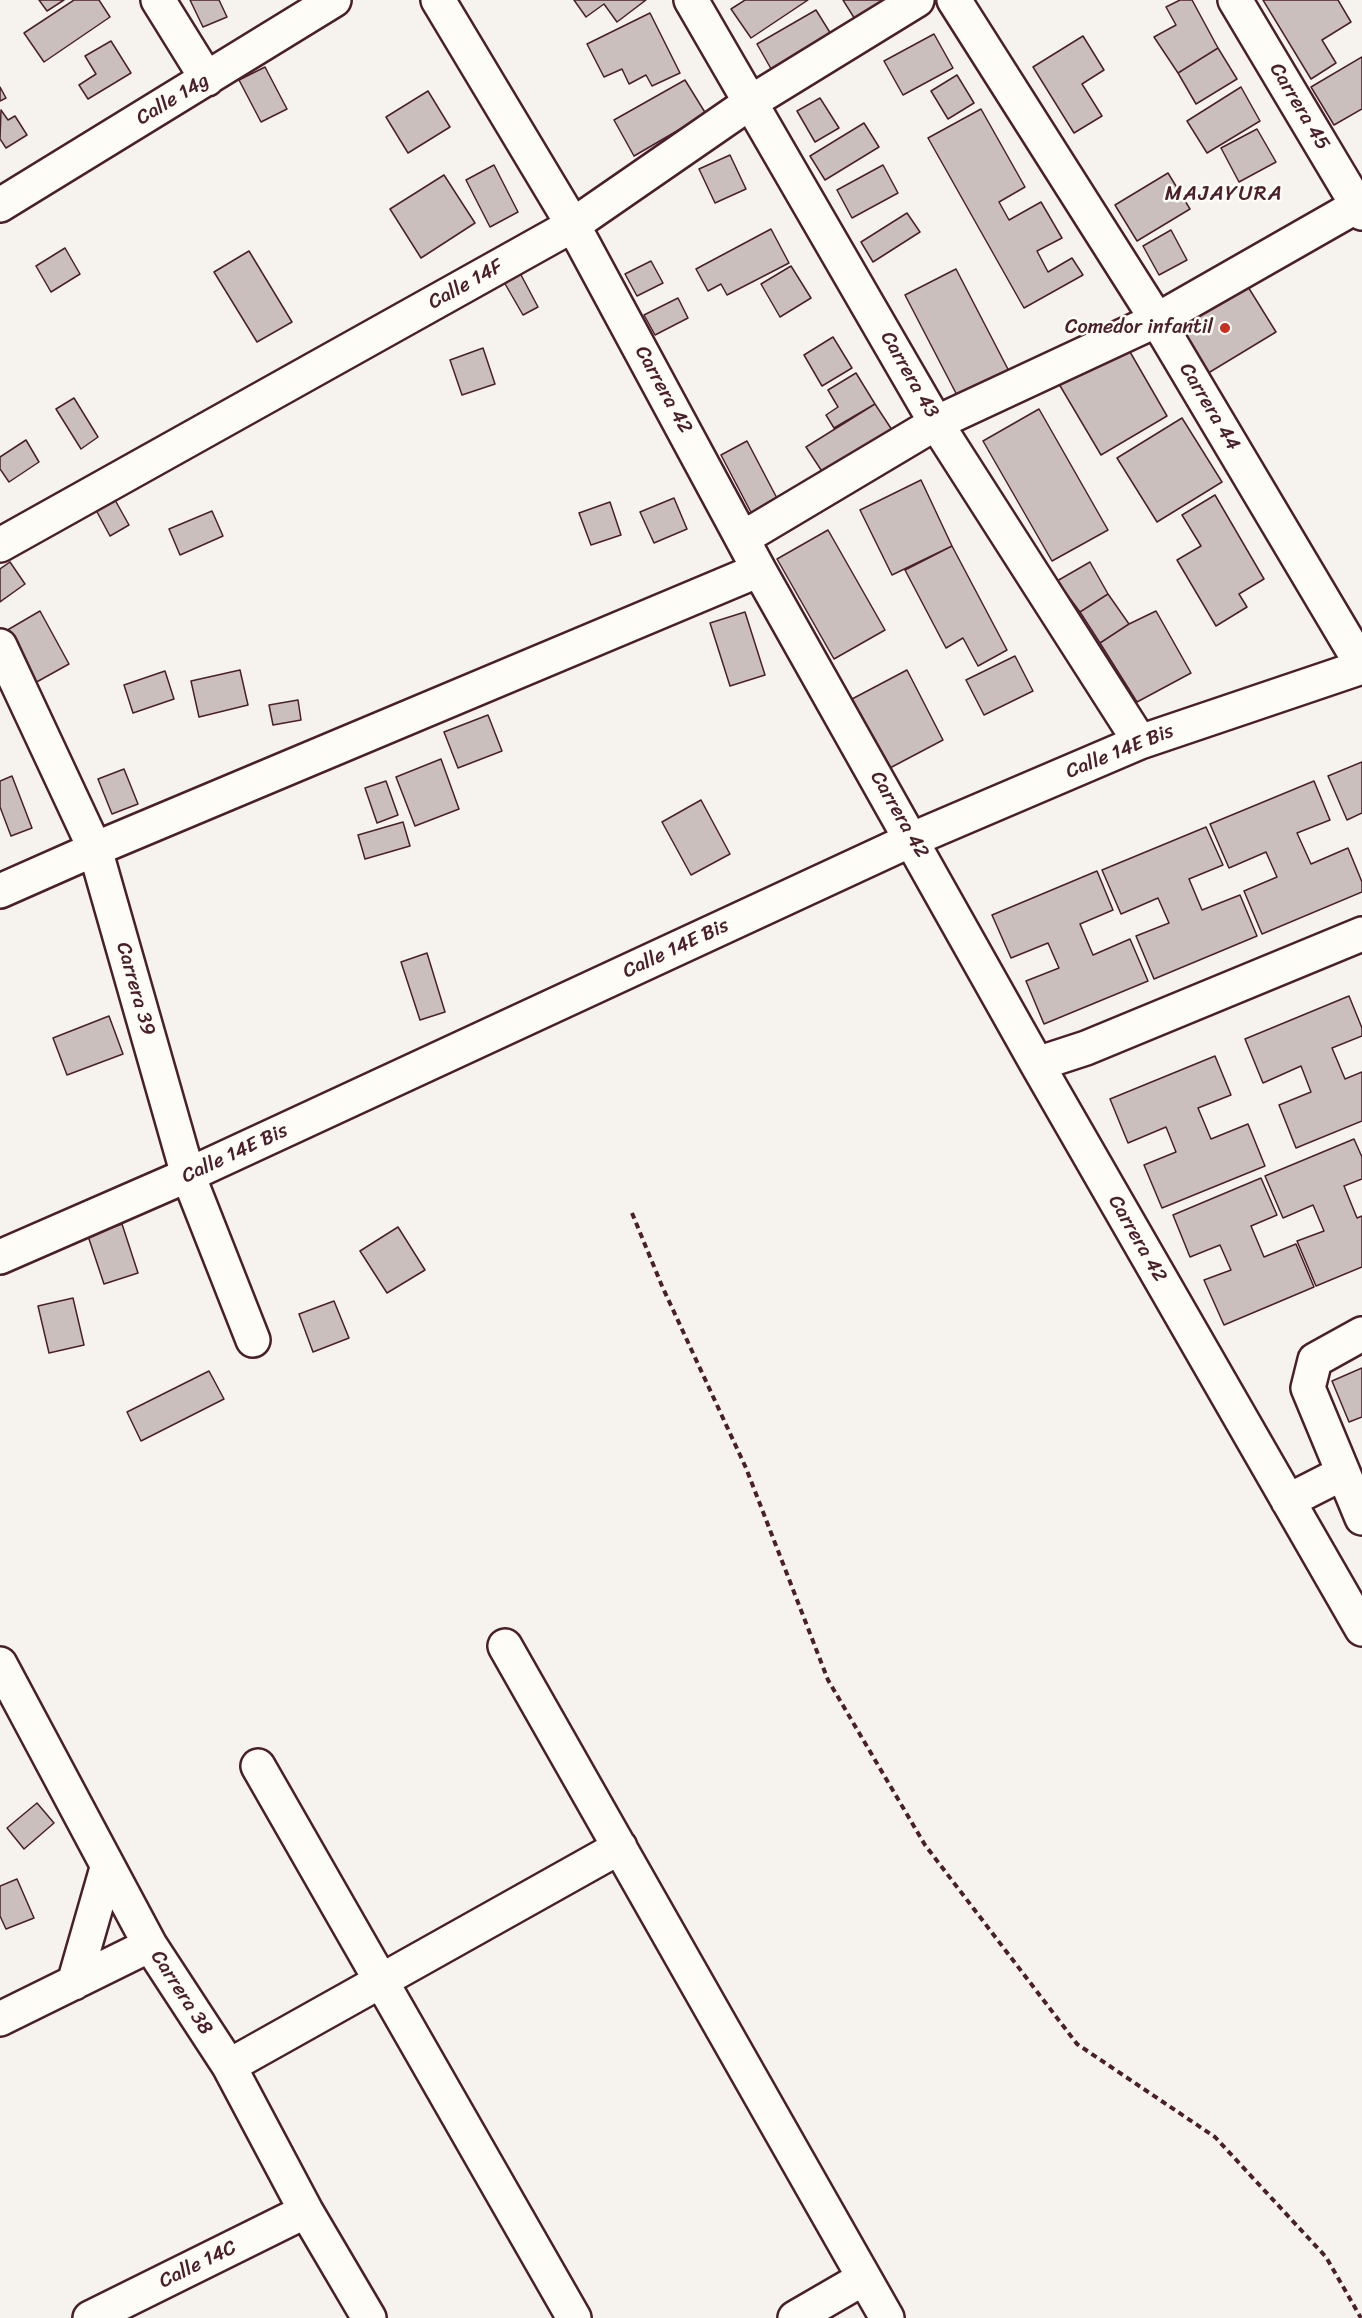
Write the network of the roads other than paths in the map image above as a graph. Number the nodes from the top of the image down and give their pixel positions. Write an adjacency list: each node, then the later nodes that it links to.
1 (158, 0): 8 (street)
2 (334, 0): 8 (street, Calle 14g)
3 (438, 0): 12 (street, Carrera 42)
4 (691, 0): 9 (street, Carrera 43)
5 (917, 0): 9 (street, Calle 14F)
6 (954, 0): 13 (street, Carrera 44)
7 (1235, 0): 11 (street, Carrera 45)
8 (207, 79): 10 (street, Calle 14g)
9 (751, 102): 12 (street, Calle 14F); 14 (street, Carrera 43)
10 (4, 194)
11 (1361, 207): 13 (street)
12 (573, 225): 15 (street, Carrera 42); 16 (street, Calle 14F)
13 (1157, 320): 14 (street); 19 (street, Carrera 44)
14 (936, 423): 15 (street); 20 (street, Carrera 43)
15 (743, 538): 17 (street, Carrera 42)
16 (0, 545)
17 (759, 570): 21 (street, Carrera 42); 22 (street)
18 (0, 646): 22 (street, Carrera 39)
19 (1362, 666): 20 (street, Calle 14E Bis)
20 (1140, 742): 21 (street, Calle 14E Bis)
21 (913, 840): 25 (street, Carrera 42); 26 (street, Calle 14E Bis)
22 (95, 849): 23 (street); 26 (street, Carrera 39)
23 (0, 891)
24 (1362, 934): 25 (street)
25 (1037, 1064): 31 (street, Carrera 42)
26 (188, 1175): 27 (street, Calle 14E Bis); 29 (street, Carrera 39)
27 (0, 1257)
28 (1362, 1334): 30 (street)
29 (253, 1340)
30 (1343, 1473): 31 (street); 32 (street)
31 (1288, 1501): 33 (street, Carrera 42)
32 (1362, 1518)
33 (1362, 1629)
34 (505, 1646): 37 (street)
35 (0, 1664): 38 (street, Carrera 38)
36 (258, 1766): 40 (street)
37 (620, 1846): 40 (street); 45 (street)
38 (107, 1868): 39 (street, Carrera 38); 41 (street)
39 (150, 1945): 41 (street); 43 (street, Carrera 38)
40 (380, 1981): 43 (street); 48 (street)
41 (74, 1983): 42 (street)
42 (0, 2019)
43 (229, 2066): 44 (street, Carrera 38)
44 (306, 2211): 46 (street, Calle 14C); 47 (street, Carrera 38)
45 (864, 2278): 49 (street); 50 (street)
46 (90, 2318)
47 (369, 2318)
48 (574, 2318)
49 (795, 2318)
50 (887, 2318)

